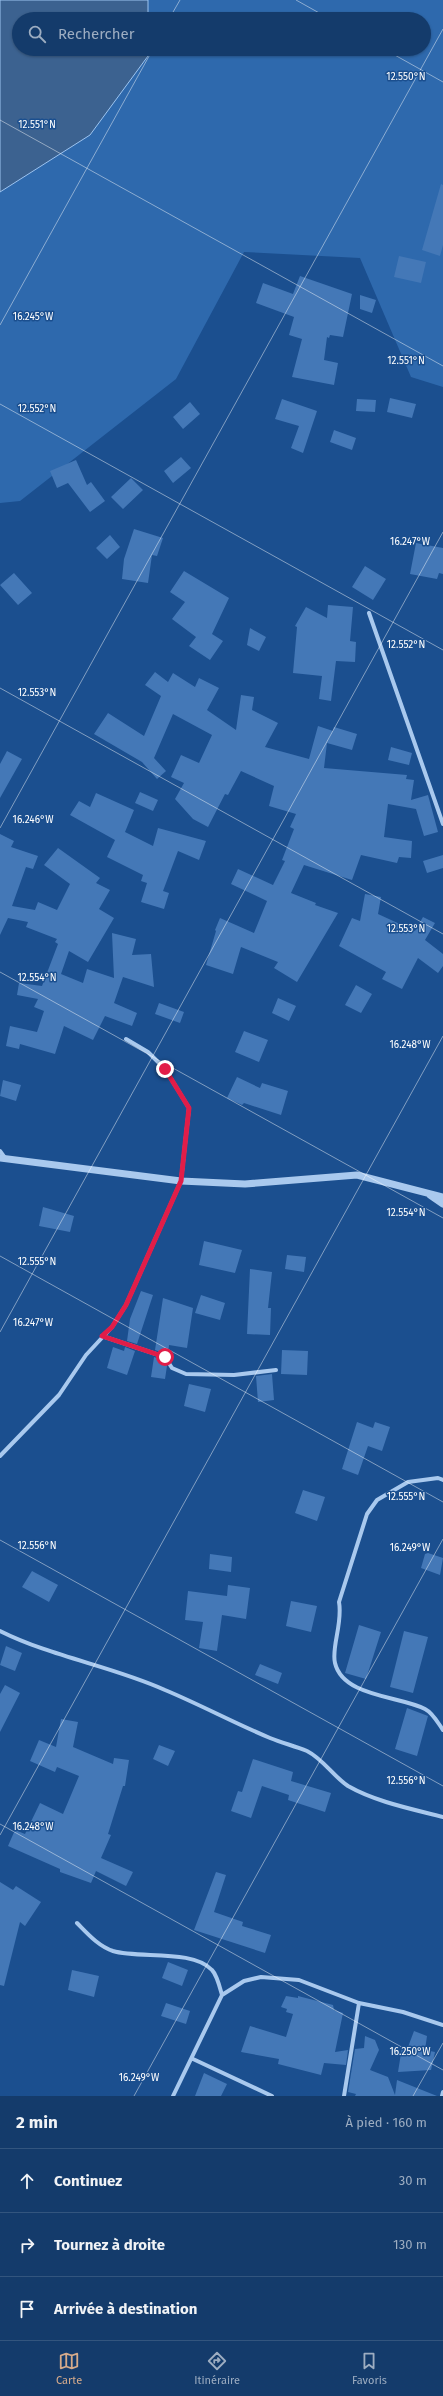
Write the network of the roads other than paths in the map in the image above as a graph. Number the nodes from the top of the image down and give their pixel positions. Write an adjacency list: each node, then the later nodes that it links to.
1 (369, 613): 2 (street)
2 (443, 824)
3 (126, 1039): 6 (street)
4 (0, 1151): 5 (street)
5 (2, 1158): 6 (street)
6 (181, 1181): 7 (street); 10 (street)
7 (429, 1194): 8 (street); 9 (street)
8 (443, 1196)
9 (443, 1204)
10 (102, 1336): 11 (street); 12 (street)
11 (276, 1370)
12 (0, 1456)
13 (443, 1480): 15 (street)
14 (0, 1631): 16 (street)
15 (443, 1730)
16 (443, 1817)
17 (77, 1923): 18 (street)
18 (222, 1995): 19 (street); 21 (street)
19 (359, 2003): 20 (street); 25 (street)
20 (443, 2024)
21 (193, 2059): 23 (street); 24 (street)
22 (443, 2092): 26 (street)
23 (173, 2096)
24 (271, 2096)
25 (344, 2096)
26 (442, 2096)

